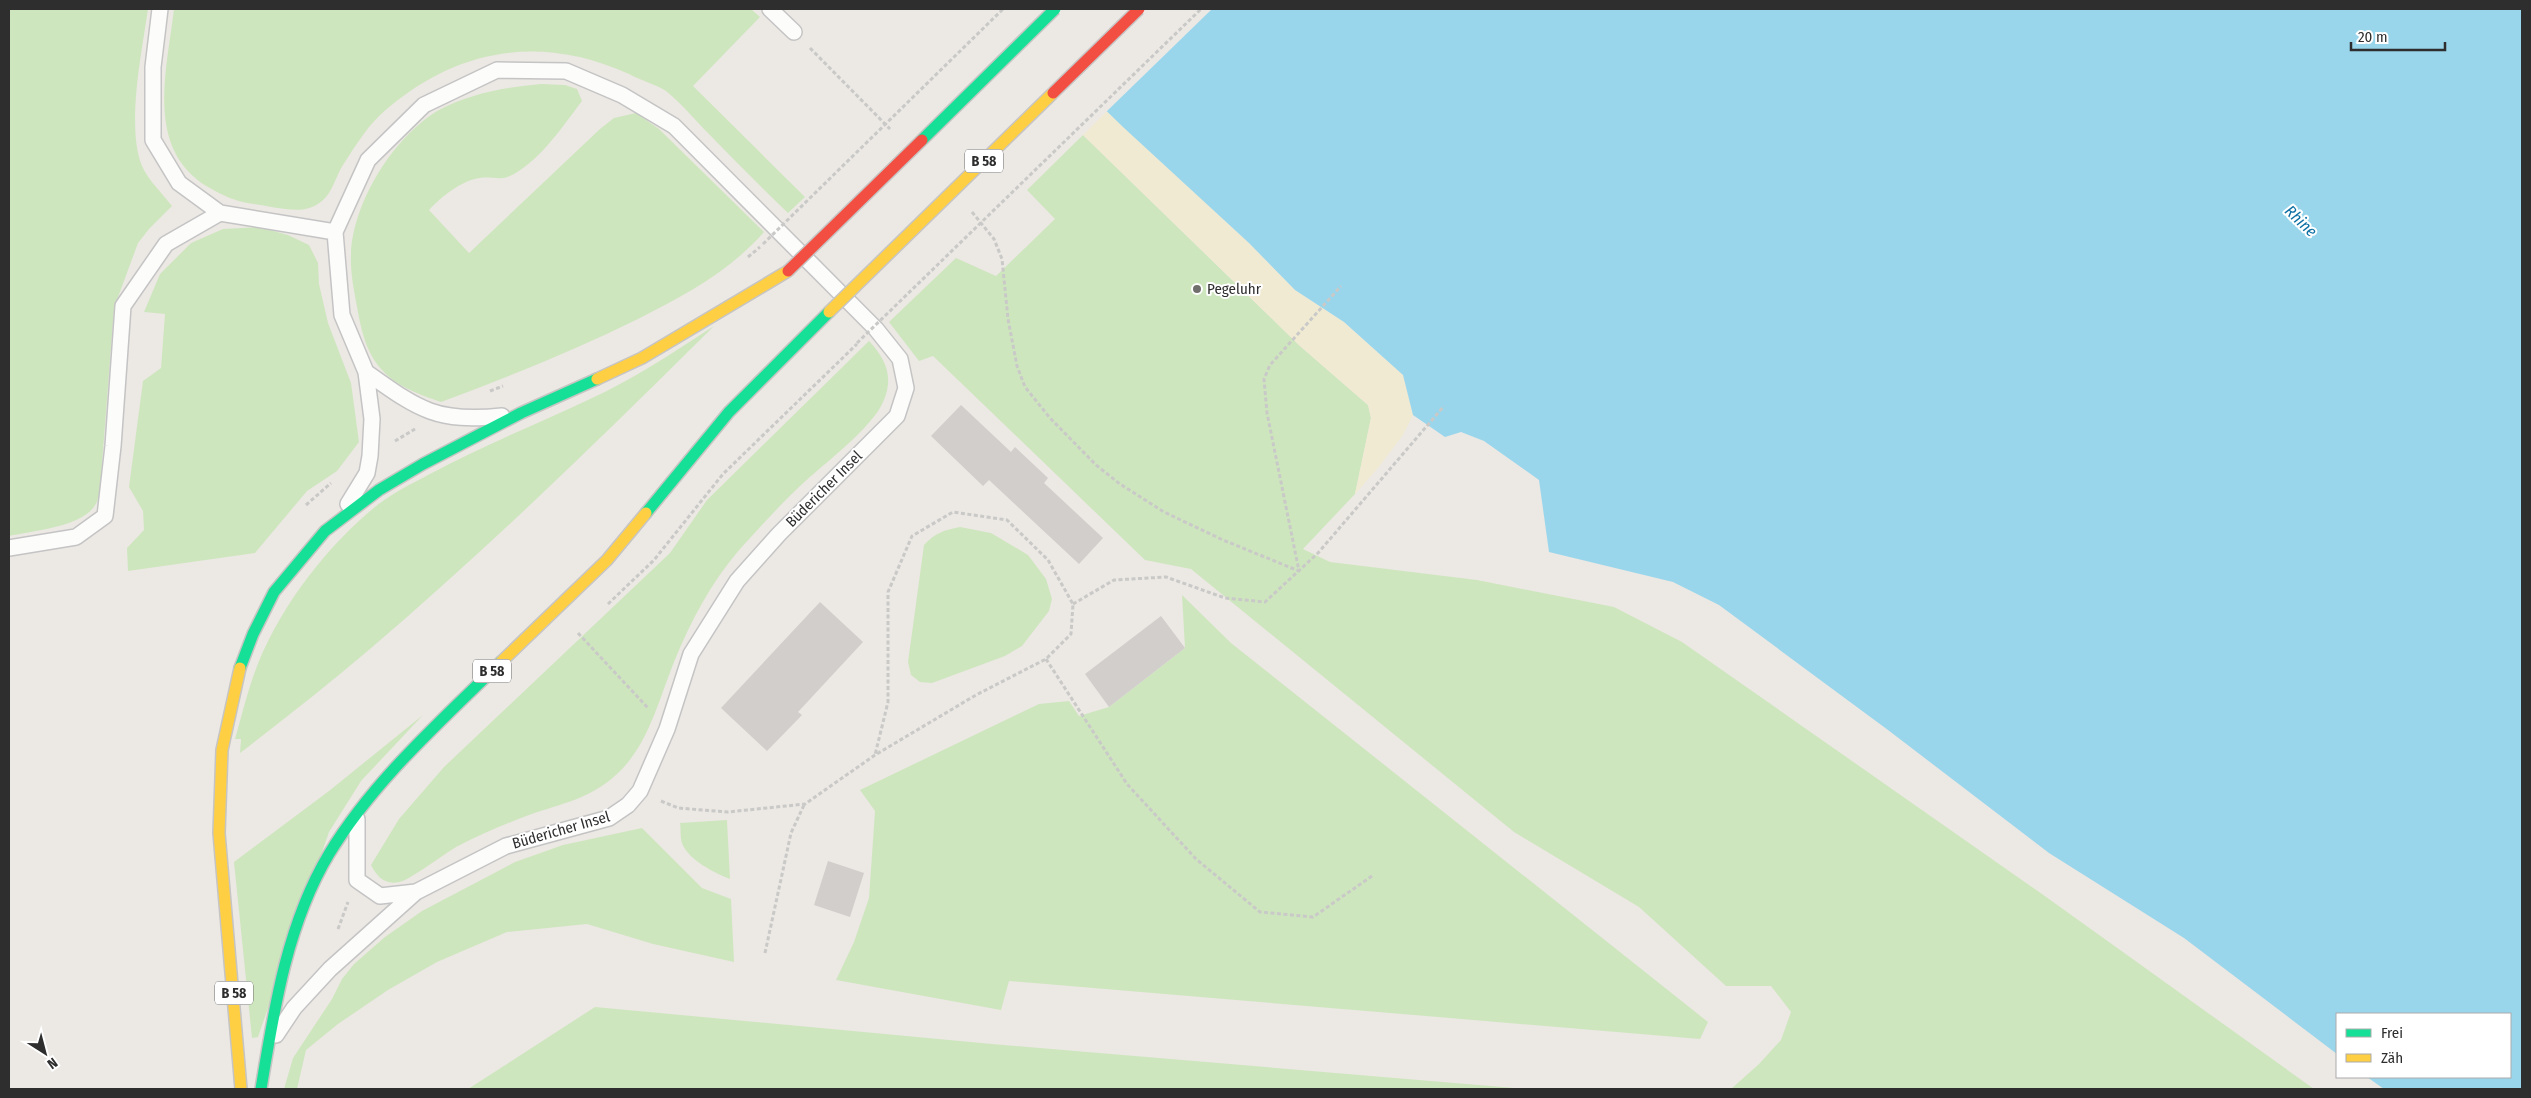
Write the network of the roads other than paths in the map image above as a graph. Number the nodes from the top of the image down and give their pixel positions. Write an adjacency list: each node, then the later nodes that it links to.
1 (160, 9): 6 (lane)
2 (770, 9): 5 (lane)
3 (1055, 9): 9 (main road, B 58, bridge)
4 (1139, 9): 12 (main road, B 58, bridge)
5 (794, 32)
6 (220, 213): 7 (lane); 11 (lane)
7 (335, 232): 8 (lane); 13 (lane, Büdericher Insel)
8 (366, 372): 9 (lane); 10 (lane)
9 (521, 413): 10 (main road, B 58)
10 (325, 531): 15 (main road, B 58)
11 (9, 548)
12 (357, 815): 13 (lane); 14 (main road, B 58)
13 (416, 892): 14 (lane)
14 (268, 1047): 16 (main road, B 58)
15 (242, 1089)
16 (261, 1089)

